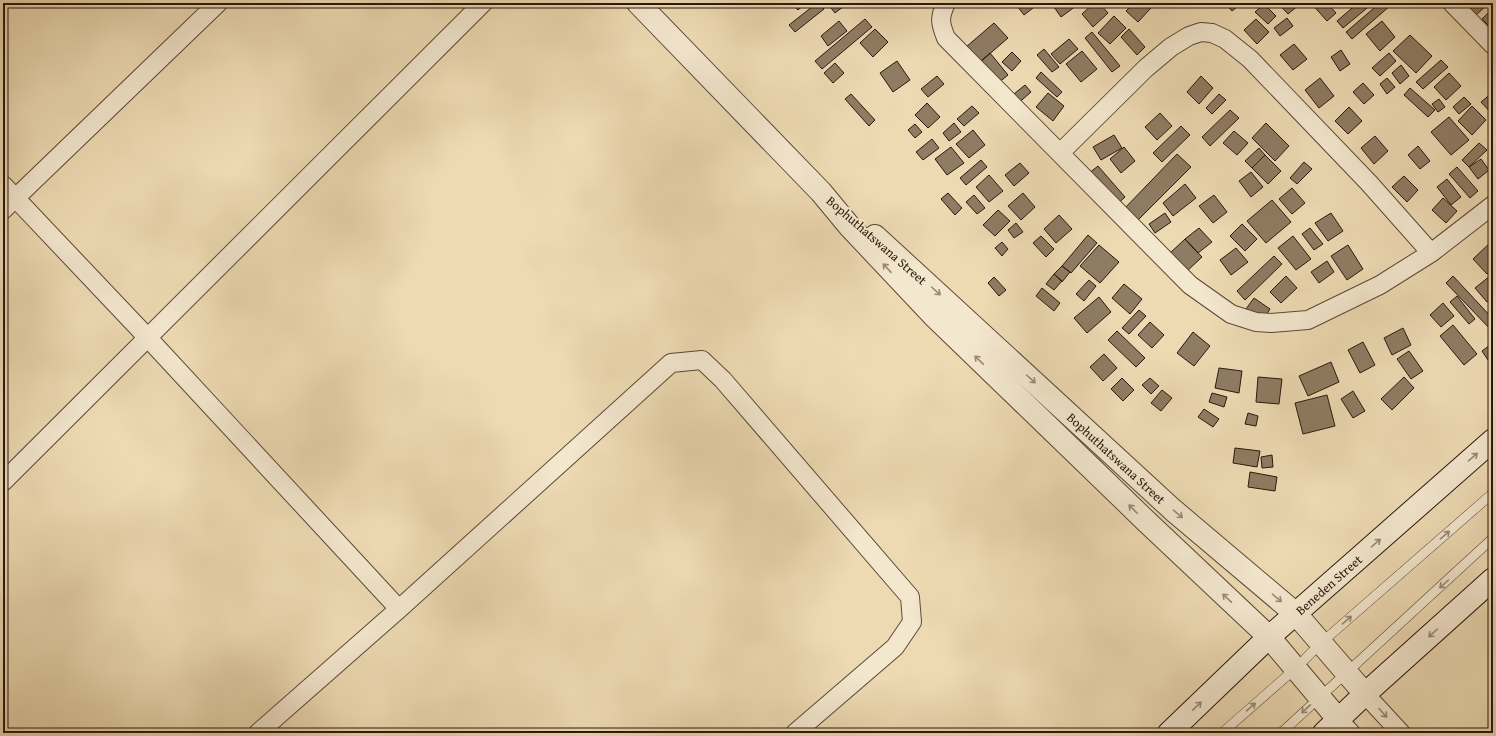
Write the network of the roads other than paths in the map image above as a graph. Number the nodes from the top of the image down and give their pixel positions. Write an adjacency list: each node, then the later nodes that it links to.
1 (218, 3): 9 (street)
2 (483, 3): 12 (street)
3 (638, 3): 8 (street, Bophuthatswana Street)
4 (946, 3): 7 (street)
5 (1452, 3): 6 (street)
6 (1493, 45)
7 (1060, 153): 11 (street); 11 (street)
8 (822, 192): 19 (street, Bophuthatswana Street, one-way to 19); 20 (street, Bophuthatswana Street, one-way to 8)
9 (7, 198): 12 (street)
10 (1493, 205): 11 (street)
11 (1431, 253)
12 (148, 338): 14 (street); 18 (street)
13 (1493, 440): 19 (street, Beneden Street, one-way to 13)
14 (3, 482)
15 (1493, 493): 21 (lane, one-way to 15)
16 (1493, 538): 23 (lane, one-way to 23)
17 (1493, 579): 24 (street, one-way to 24)
18 (399, 609): 27 (street); 28 (street)
19 (1296, 614): 20 (street, Beneden Street); 21 (street, Bophuthatswana Street)
20 (1270, 637): 22 (street, Bophuthatswana Street); 29 (street, Beneden Street, one-way to 20)
21 (1321, 643): 22 (lane); 23 (street, Bophuthatswana Street)
22 (1296, 668): 25 (street, Bophuthatswana Street); 30 (lane, one-way to 22)
23 (1346, 673): 24 (street, Bophuthatswana Street); 25 (lane)
24 (1365, 694): 26 (street); 32 (street, Bophuthatswana Street, one-way to 32)
25 (1320, 697): 26 (street, Bophuthatswana Street); 31 (lane, one-way to 31)
26 (1338, 728)
27 (262, 732)
28 (795, 733)
29 (1169, 733)
30 (1222, 733)
31 (1281, 733)
32 (1401, 733)

